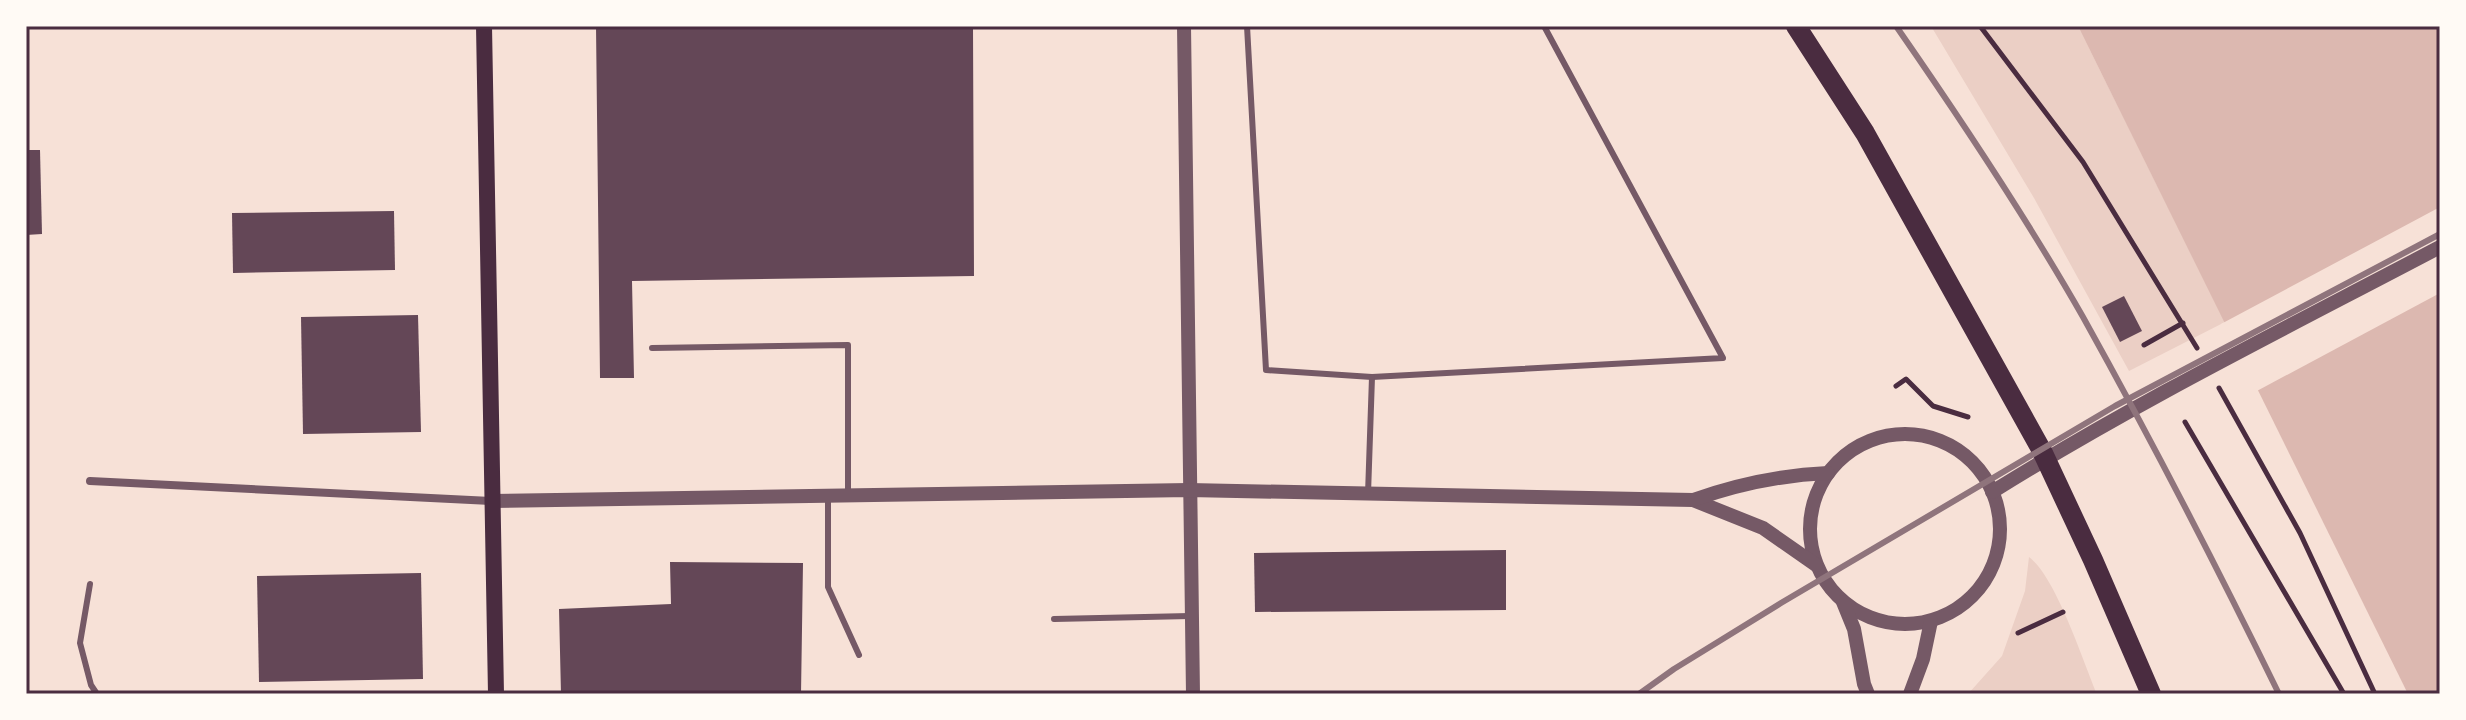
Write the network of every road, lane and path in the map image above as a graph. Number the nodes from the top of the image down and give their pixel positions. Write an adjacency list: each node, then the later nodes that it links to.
1 (484, 26): 22 (main road)
2 (1184, 26): 16 (street)
3 (1247, 26): 10 (lane)
4 (1544, 26): 10 (lane)
5 (1796, 26): 37 (main road)
6 (2440, 247): 17 (street)
7 (2183, 323): 8 (path)
8 (2144, 345)
9 (652, 348): 20 (lane)
10 (1372, 377): 18 (lane)
11 (1896, 386): 12 (path)
12 (1968, 417)
13 (2185, 422): 38 (path)
14 (1828, 473): 17 (street); 21 (street); 23 (street)
15 (90, 481): 22 (street)
16 (1189, 490): 18 (street); 20 (street); 27 (street)
17 (1992, 492): 29 (street)
18 (1368, 494): 21 (street)
19 (827, 496): 20 (street); 22 (street); 31 (lane)
20 (848, 496)
21 (1693, 500): 23 (street)
22 (491, 501): 33 (main road)
23 (1816, 565): 25 (street)
24 (90, 584): 32 (lane)
25 (1843, 602): 29 (street); 35 (street)
26 (2063, 612): 30 (path)
27 (1192, 616): 28 (lane); 34 (street)
28 (1054, 619)
29 (1931, 621): 36 (street)
30 (2018, 633)
31 (859, 655)
32 (97, 694)
33 (496, 694)
34 (1193, 694)
35 (1868, 694)
36 (1910, 694)
37 (2151, 694)
38 (2344, 694)

